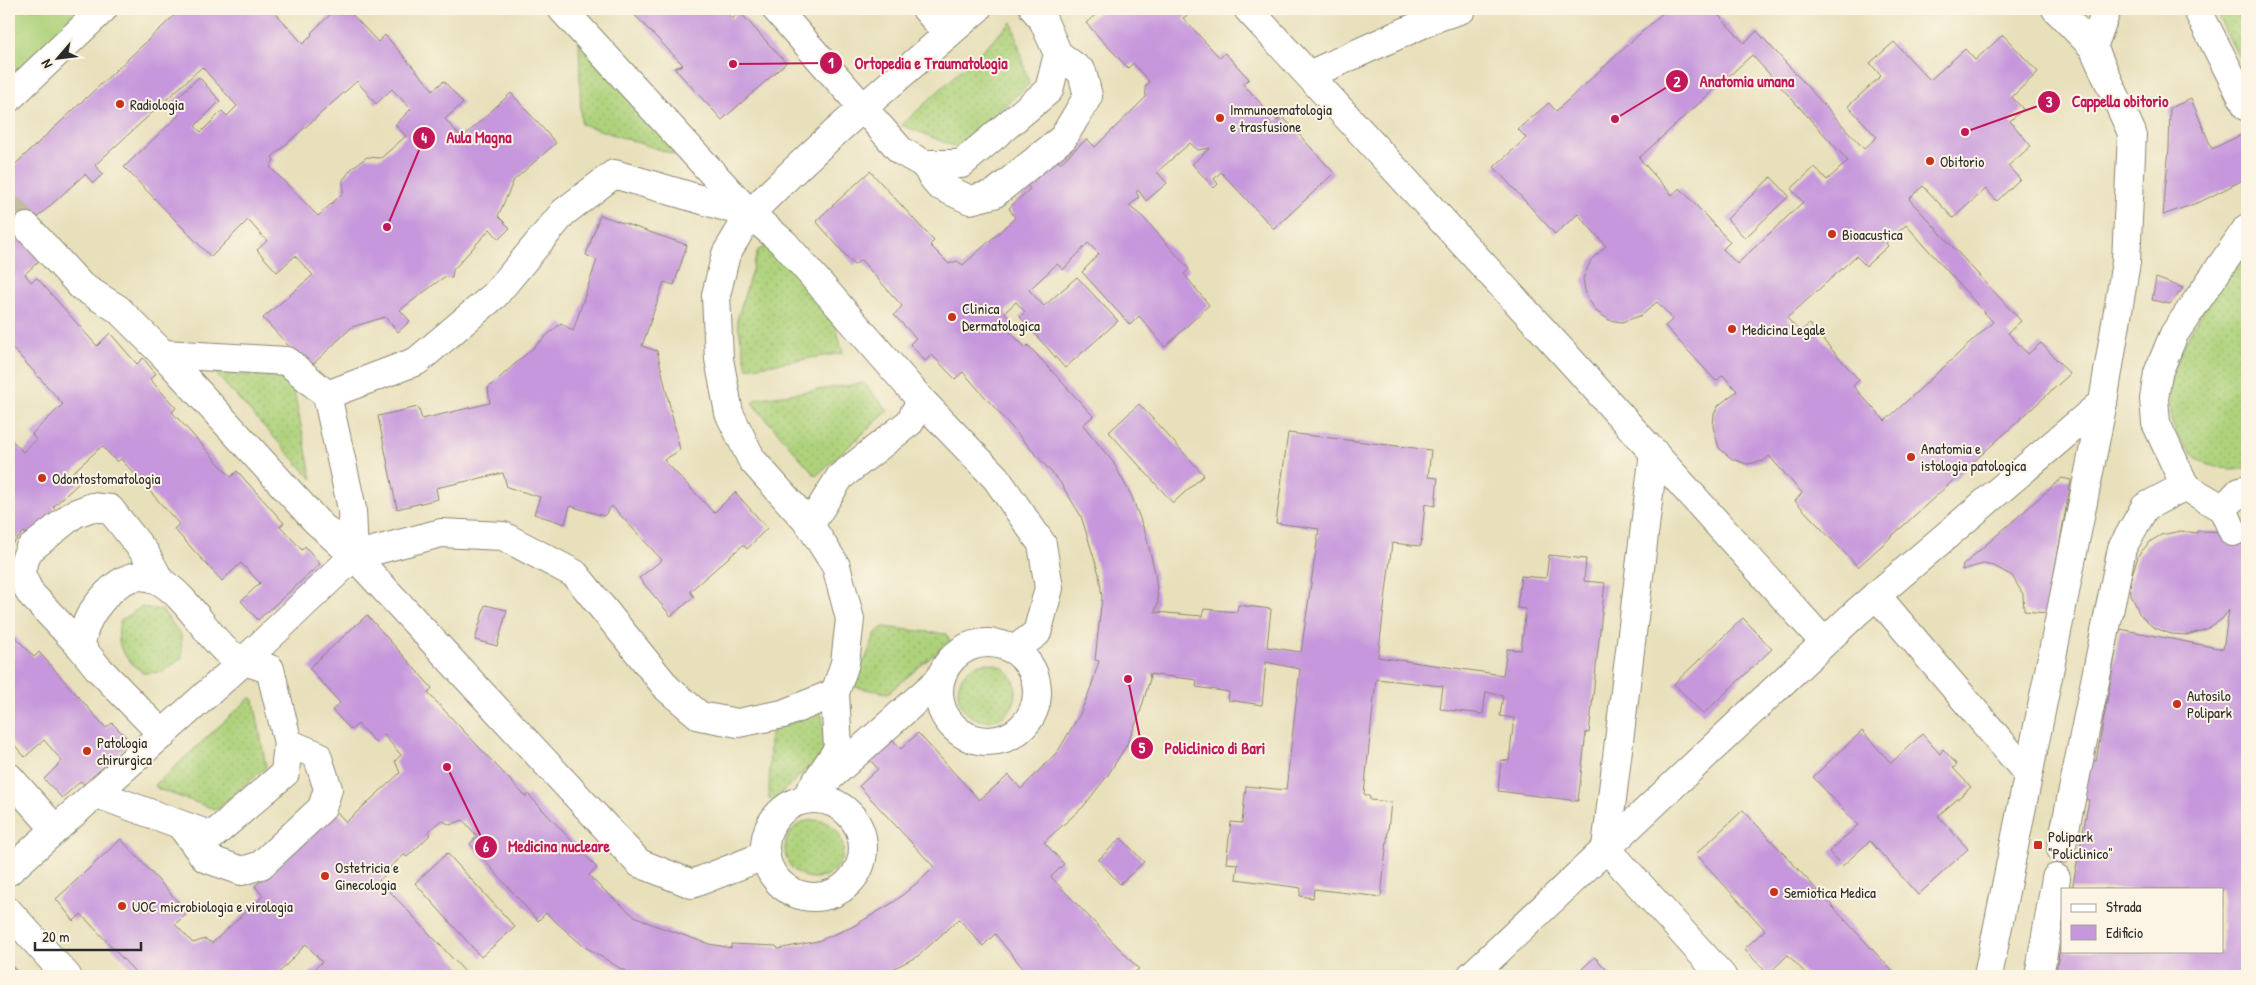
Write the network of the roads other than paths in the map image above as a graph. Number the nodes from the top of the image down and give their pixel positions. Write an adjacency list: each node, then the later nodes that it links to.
1 (103, 9): 16 (street)
2 (562, 9): 20 (street)
3 (776, 9): 17 (street)
4 (926, 9): 12 (street)
5 (977, 9): 12 (street)
6 (1034, 9): 14 (street)
7 (1248, 9): 15 (street)
8 (1462, 9): 15 (street)
9 (2056, 9): 13 (street)
10 (2107, 9): 13 (street)
11 (2197, 9): 18 (street)
12 (948, 34): 17 (street)
13 (2093, 47): 26 (street)
14 (1058, 54): 19 (street); 19 (street)
15 (1309, 76): 27 (street)
16 (9, 98)
17 (864, 107): 19 (street); 20 (street)
18 (2247, 107)
19 (924, 164)
20 (750, 214): 24 (street); 25 (street); 31 (street)
21 (27, 227): 23 (street)
22 (2247, 228): 28 (street)
23 (163, 354): 24 (street); 32 (street)
24 (327, 395): 32 (street)
25 (921, 400): 31 (street); 37 (street)
26 (2103, 402): 34 (street); 43 (street)
27 (1654, 452): 35 (street); 49 (street)
28 (2185, 486): 30 (street); 50 (street)
29 (2247, 488): 30 (street)
30 (2236, 515)
31 (810, 525): 40 (street)
32 (354, 556): 38 (street); 40 (street); 51 (street)
33 (158, 579): 36 (street); 36 (street); 38 (street)
34 (1876, 595): 35 (street); 43 (street)
35 (1824, 642): 49 (street)
36 (81, 647): 41 (street)
37 (1014, 650): 39 (street); 39 (street)
38 (245, 660): 41 (street); 42 (street)
39 (940, 679): 46 (street)
40 (836, 693): 46 (street)
41 (164, 735): 45 (street)
42 (288, 743): 47 (street); 47 (street)
43 (2028, 774): 58 (street)
44 (9, 777): 48 (street)
45 (97, 794): 47 (street); 48 (street)
46 (804, 800): 51 (street); 51 (street)
47 (182, 827)
48 (55, 829): 52 (street)
49 (1606, 848): 56 (street); 57 (street)
50 (2061, 849)
51 (766, 855)
52 (9, 871)
53 (2056, 878): 59 (street)
54 (9, 912): 55 (street)
55 (67, 976)
56 (1471, 976)
57 (1722, 976)
58 (1988, 976)
59 (2039, 976)

